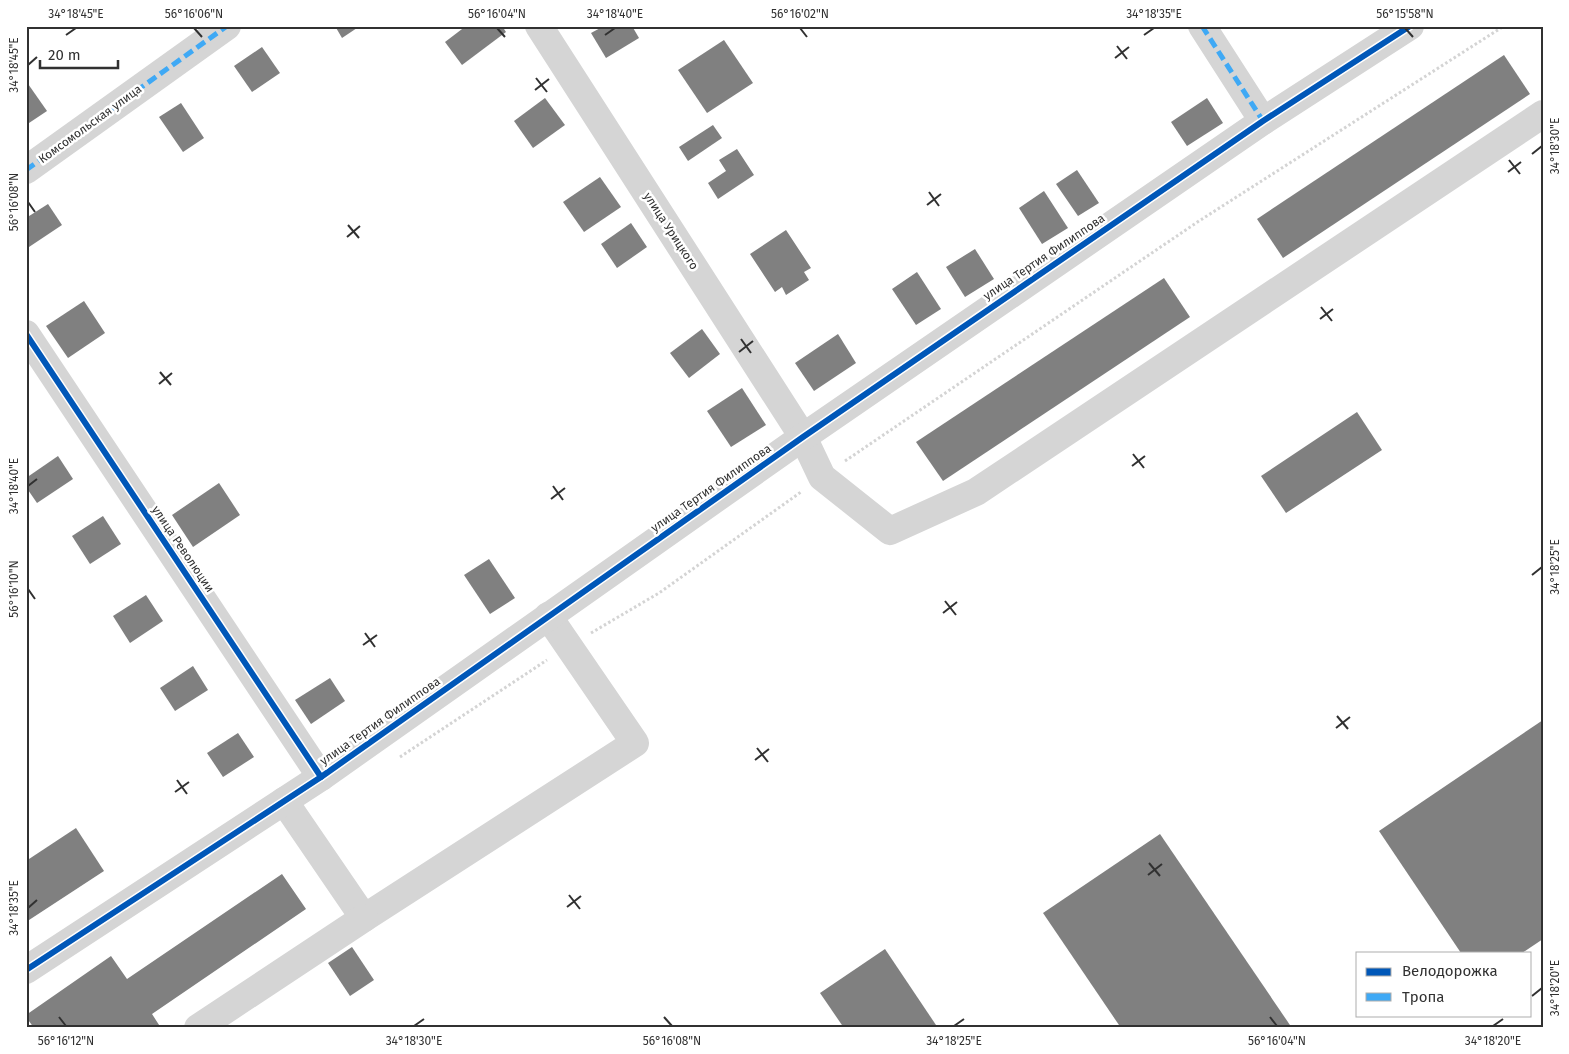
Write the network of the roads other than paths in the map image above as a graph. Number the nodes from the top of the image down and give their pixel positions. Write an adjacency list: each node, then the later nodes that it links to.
1 (227, 26): 7 (street, Комсомольская улица)
2 (539, 26): 9 (street, улица Урицкого)
3 (1202, 26): 6 (street)
4 (1410, 26): 6 (street, улица Тертия Филиппова)
5 (1543, 114): 9 (street, улица Урицкого)
6 (1263, 121): 9 (street, улица Тертия Филиппова)
7 (26, 170)
8 (26, 334): 11 (street, улица Революции)
9 (803, 437): 10 (street, улица Тертия Филиппова)
10 (548, 616): 11 (street, улица Тертия Филиппова); 13 (street)
11 (321, 777): 12 (street, улица Тертия Филиппова)
12 (284, 801): 13 (street); 14 (street, улица Тертия Филиппова)
13 (364, 918): 15 (street)
14 (26, 970)
15 (198, 1028)

